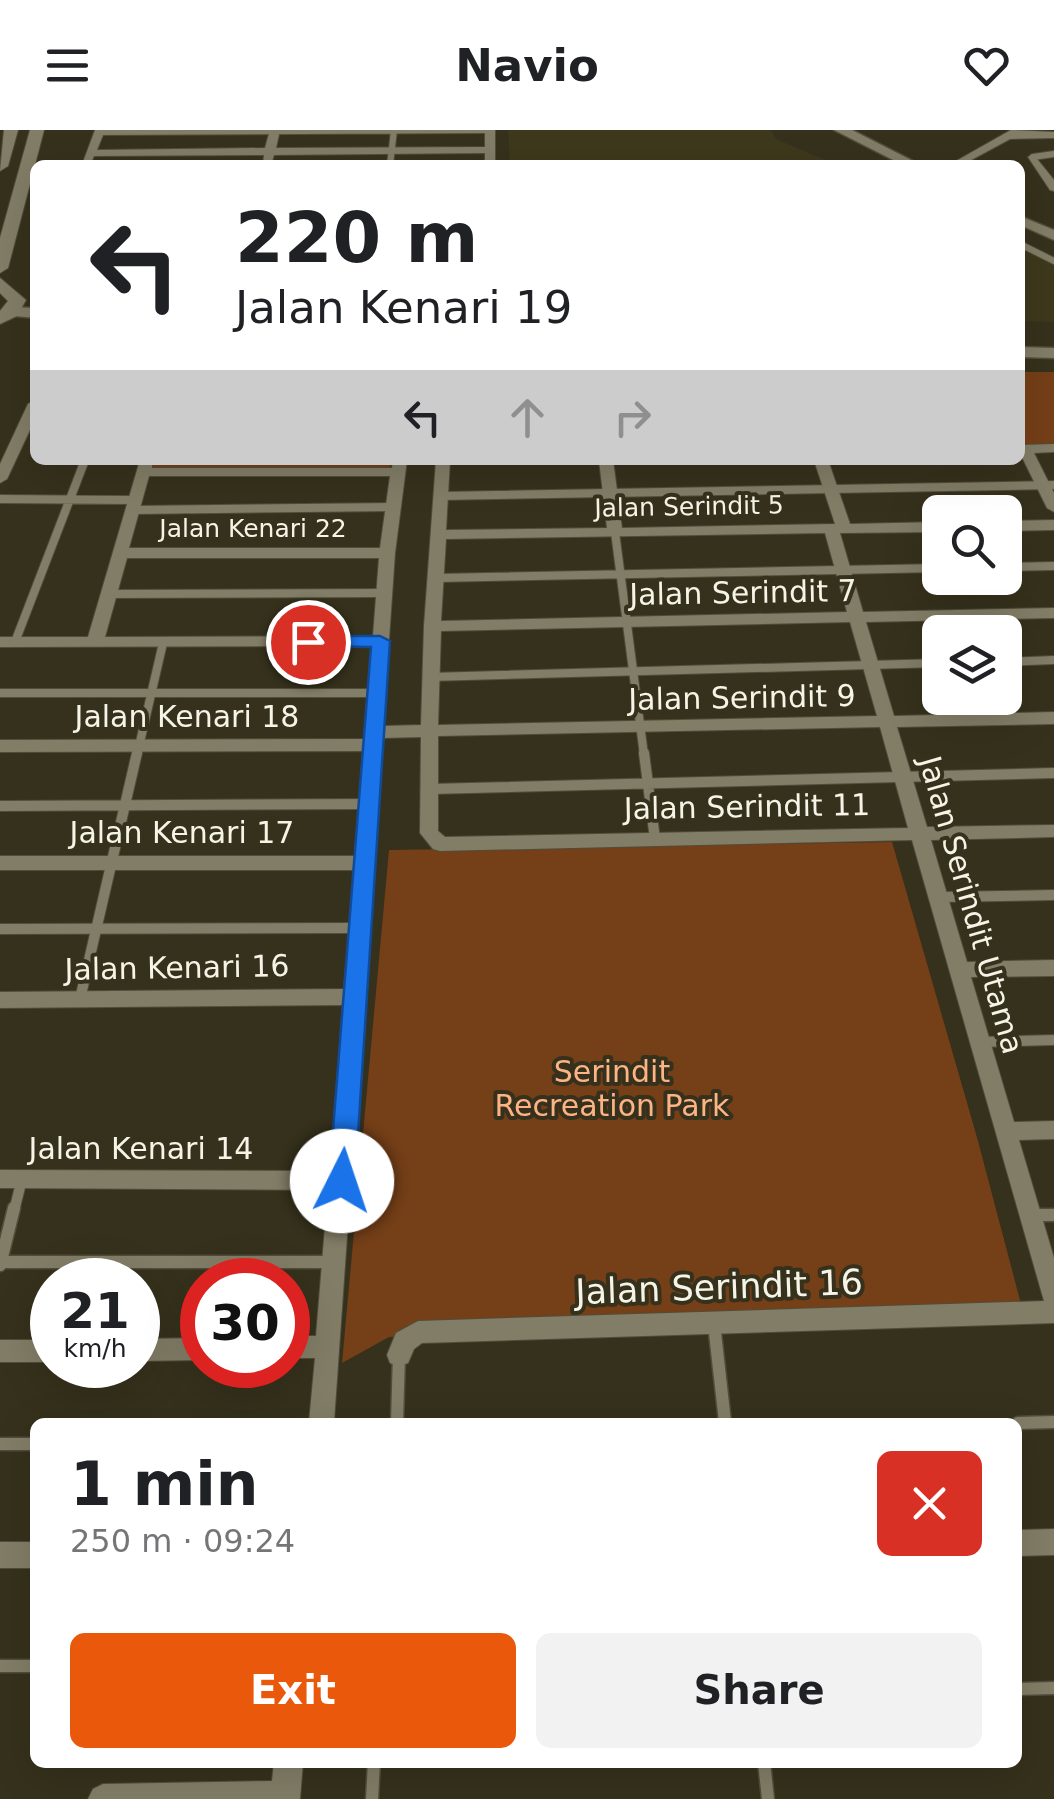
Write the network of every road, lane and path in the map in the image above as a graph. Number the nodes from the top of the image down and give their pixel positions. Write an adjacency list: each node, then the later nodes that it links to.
1 (11, 130): 11 (main road)
2 (37, 130): 33 (main road)
3 (275, 130): 4 (lane); 7 (lane); 14 (street)
4 (394, 130): 5 (lane); 13 (lane)
5 (490, 130): 12 (street)
6 (842, 130): 22 (street)
7 (99, 131): 17 (street)
8 (1016, 133): 10 (street); 23 (street)
9 (825, 134): 21 (street)
10 (1054, 135)
11 (3, 147): 24 (main road)
12 (490, 150): 13 (street); 20 (street)
13 (392, 151): 14 (street); 19 (lane)
14 (270, 152): 17 (street); 18 (street)
15 (1054, 154): 16 (lane)
16 (1033, 157): 25 (street)
17 (88, 159)
18 (268, 160)
19 (391, 160)
20 (490, 160)
21 (879, 160)
22 (904, 160)
23 (964, 160)
24 (0, 166)
25 (1050, 176): 26 (street)
26 (1054, 188)
27 (1025, 211): 29 (street)
28 (1025, 222): 30 (street)
29 (1054, 224)
30 (1054, 236)
31 (1025, 246): 32 (lane)
32 (1054, 260)
33 (0, 268)
34 (1025, 340): 35 (street)
35 (1054, 342)
36 (1025, 352): 37 (street)
37 (1054, 353)
38 (30, 415): 48 (street)
39 (1054, 448): 40 (street)
40 (1025, 449)
41 (1025, 453): 49 (street)
42 (83, 465): 54 (lane)
43 (443, 465): 52 (street)
44 (606, 465): 51 (street)
45 (823, 465): 50 (street, Jalan Serindit Utama)
46 (145, 466): 47 (street); 55 (street)
47 (399, 466): 56 (street)
48 (0, 479)
49 (1048, 485): 50 (lane); 57 (street)
50 (832, 489): 51 (lane); 61 (street, Jalan Serindit Utama)
51 (609, 492): 52 (lane); 62 (street)
52 (441, 496): 63 (street)
53 (0, 499): 54 (lane)
54 (70, 499): 55 (lane); 79 (lane)
55 (133, 505): 56 (lane); 65 (street)
56 (394, 508): 64 (street)
57 (1054, 508)
58 (1054, 525): 59 (street)
59 (1022, 526)
60 (922, 527): 61 (street, Jalan Serindit 5)
61 (837, 529): 62 (street, Jalan Serindit 5); 69 (street, Jalan Serindit Utama)
62 (615, 532): 63 (street, Jalan Serindit 5); 70 (lane)
63 (440, 535): 71 (street)
64 (386, 552): 65 (street, Jalan Kenari 22); 72 (street)
65 (120, 553): 73 (street)
66 (1054, 566): 67 (lane)
67 (1022, 567)
68 (922, 568): 69 (lane)
69 (843, 570): 70 (lane); 75 (street, Jalan Serindit Utama)
70 (622, 574): 71 (lane); 76 (lane)
71 (437, 578): 77 (street)
72 (384, 593): 73 (lane); 78 (street)
73 (108, 594): 80 (street)
74 (1054, 613): 75 (street, Jalan Serindit 7)
75 (857, 618): 76 (street, Jalan Serindit 7); 85 (street, Jalan Serindit Utama)
76 (626, 623): 77 (street, Jalan Serindit 7); 86 (lane)
77 (432, 626): 87 (street)
78 (380, 641): 81 (street); 90 (street)
79 (8, 642): 80 (street)
80 (95, 642): 81 (street)
81 (163, 643): 89 (lane)
82 (1054, 660): 83 (lane)
83 (1022, 661)
84 (922, 664): 85 (lane)
85 (870, 665): 86 (lane); 92 (street, Jalan Serindit Utama)
86 (630, 672): 87 (lane); 93 (lane)
87 (430, 677): 94 (street)
88 (0, 693): 89 (lane)
89 (152, 693): 90 (lane); 96 (lane)
90 (378, 693): 95 (street)
91 (1054, 718): 92 (street, Jalan Serindit 9)
92 (887, 722): 93 (street, Jalan Serindit 9); 99 (street, Jalan Serindit Utama)
93 (638, 728): 94 (street, Jalan Serindit 9); 100 (lane)
94 (432, 731): 95 (street, Jalan Serindit 9); 101 (street)
95 (375, 738): 96 (street, Jalan Kenari 18); 102 (street)
96 (138, 744): 97 (street, Jalan Kenari 18); 104 (lane)
97 (0, 746)
98 (1054, 773): 99 (lane)
99 (903, 776): 100 (lane); 106 (street, Jalan Serindit Utama)
100 (646, 784): 101 (lane); 107 (lane)
101 (431, 789): 107 (street, Jalan Serindit 11)
102 (369, 804): 104 (lane); 109 (street)
103 (0, 806): 104 (lane)
104 (126, 806): 110 (lane)
105 (1054, 830): 106 (street, Jalan Serindit 11)
106 (919, 834): 107 (street, Jalan Serindit 11); 112 (street, Jalan Serindit Utama)
107 (655, 839)
108 (0, 863): 110 (street, Jalan Kenari 17)
109 (364, 863): 110 (street, Jalan Kenari 17); 113 (street)
110 (114, 864): 115 (lane)
111 (1054, 895): 112 (lane)
112 (938, 898): 117 (street, Jalan Serindit Utama)
113 (360, 928): 115 (lane); 118 (street)
114 (0, 929): 115 (lane)
115 (98, 930): 119 (lane)
116 (1054, 968): 117 (street)
117 (959, 970): 122 (street, Jalan Serindit Utama)
118 (355, 997): 119 (street, Jalan Kenari 16); 126 (street)
119 (80, 999): 120 (street, Jalan Kenari 16)
120 (0, 1000)
121 (1054, 1040): 122 (lane)
122 (980, 1042): 124 (street, Jalan Serindit Utama)
123 (1054, 1130): 124 (street)
124 (1006, 1131): 128 (street, Jalan Serindit Utama)
125 (11, 1179): 126 (street, Jalan Kenari 14); 130 (lane)
126 (342, 1181): 129 (street)
127 (1054, 1214): 128 (lane)
128 (1030, 1216): 131 (street, Jalan Serindit Utama)
129 (333, 1262): 130 (lane); 135 (street)
130 (0, 1263)
131 (1054, 1298)
132 (1054, 1312): 133 (street, Jalan Serindit 16)
133 (714, 1322): 138 (street, Jalan Serindit 16); 141 (lane)
134 (310, 1347): 135 (street)
135 (328, 1347): 139 (street)
136 (30, 1351): 137 (street)
137 (0, 1352)
138 (399, 1355): 140 (lane)
139 (322, 1418)
140 (396, 1418)
141 (726, 1418)
142 (1054, 1422): 143 (lane)
143 (1022, 1424)
144 (0, 1444): 145 (lane)
145 (30, 1444)
146 (1054, 1542): 147 (street)
147 (1022, 1543)
148 (0, 1555): 149 (street)
149 (30, 1555)
150 (0, 1666): 151 (lane)
151 (30, 1666)
152 (1054, 1688): 153 (lane)
153 (1022, 1690)
154 (288, 1768): 157 (street)
155 (374, 1768): 159 (lane)
156 (765, 1768): 160 (lane)
157 (285, 1797): 158 (street)
158 (103, 1799)
159 (372, 1799)
160 (768, 1799)

